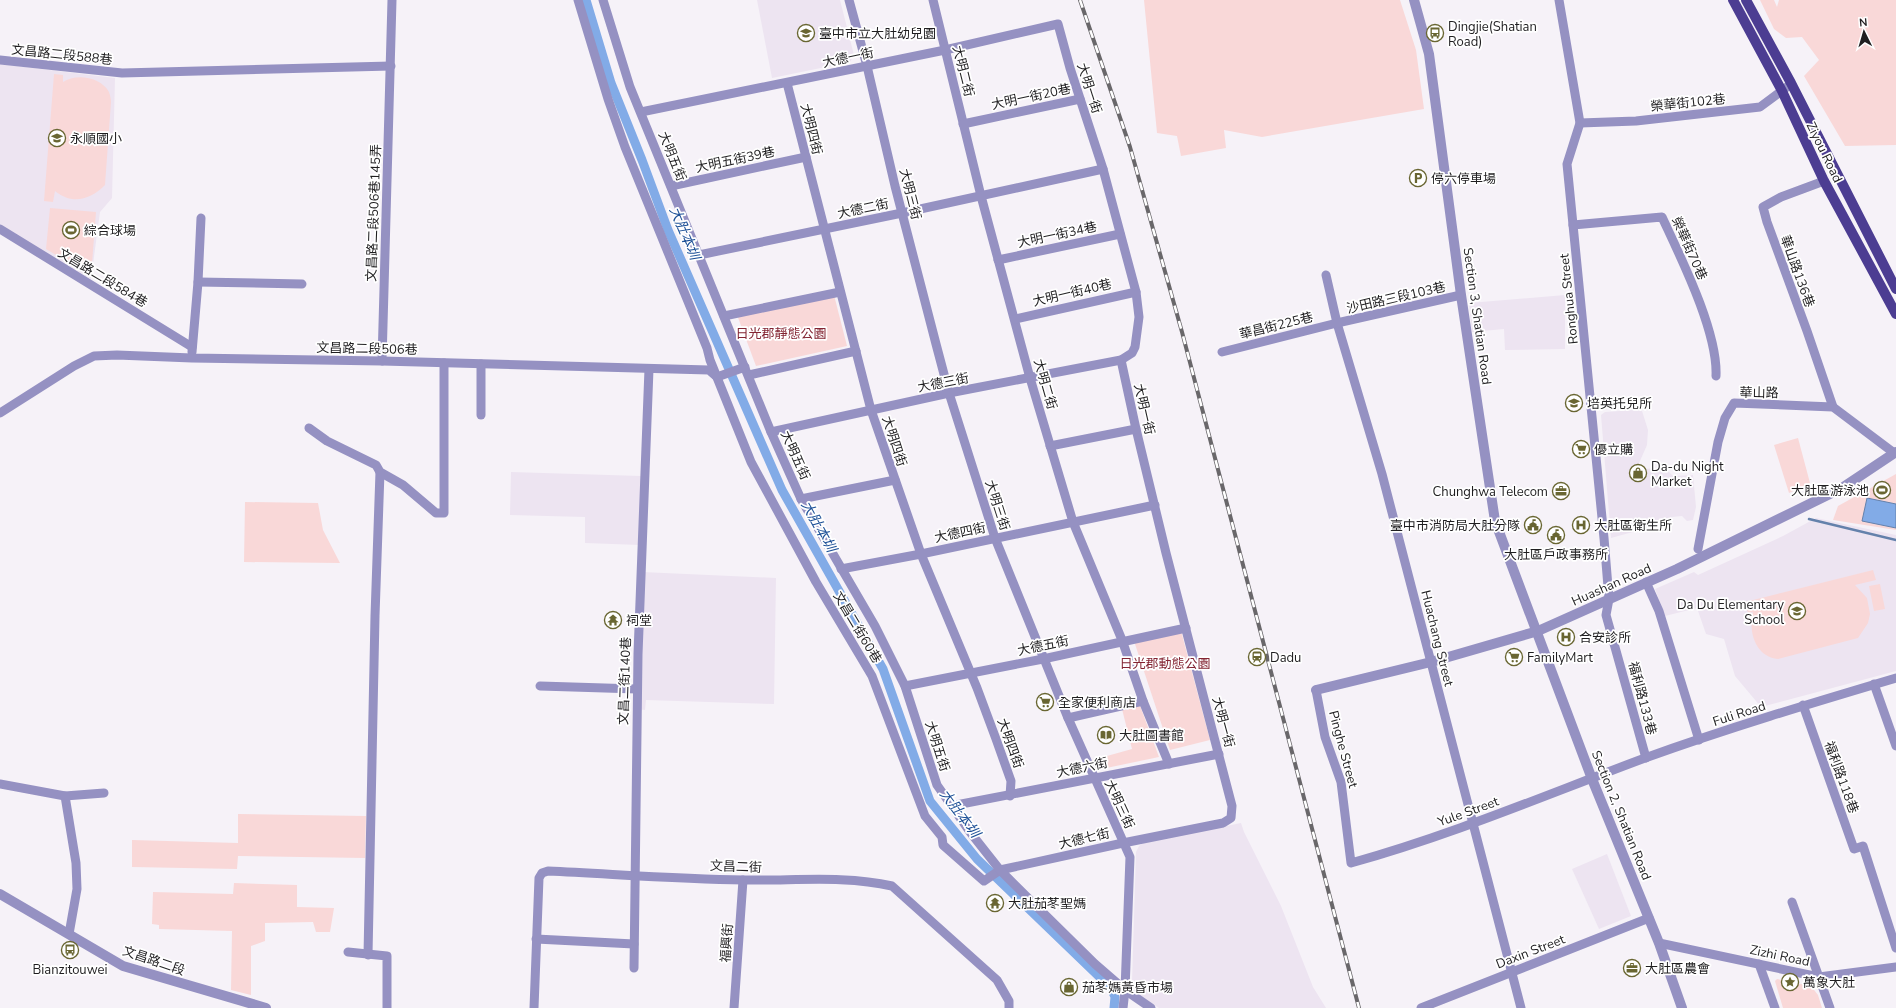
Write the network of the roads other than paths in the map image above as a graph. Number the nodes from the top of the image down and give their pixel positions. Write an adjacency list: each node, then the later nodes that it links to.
1 (392, 0): 13 (street, 文昌路二段506巷145弄)
2 (578, 0): 57 (street, 文昌二街60巷)
3 (603, 0): 19 (street, 大明五街)
4 (849, 0): 14 (street, 大明三街)
5 (933, 0): 11 (street, 大明二街)
6 (1414, 0): 41 (street, Section 3, Shatian Road)
7 (1559, 0): 20 (street, Ronghua Street)
8 (1733, 0): 17 (main road, Ziyou Road)
9 (1746, 0): 16 (main road, Ziyou Road)
10 (1058, 24): 11 (street, 大德一街); 18 (street, 大明一街)
11 (945, 50): 14 (street, 大德一街); 21 (street, 大明二街)
12 (0, 60): 13 (street, 文昌路二段588巷)
13 (391, 66): 51 (street, 文昌路二段506巷145弄)
14 (867, 66): 15 (street, 大德一街); 27 (street, 大明三街)
15 (787, 83): 19 (street, 大德一街); 22 (street, 大明四街)
16 (1791, 84): 17 (street, 榮華街102巷); 38 (main road, Ziyou Road)
17 (1782, 91): 20 (street, 榮華街102巷); 24 (main road, Ziyou Road)
18 (1080, 99): 21 (street, 大明一街20巷); 23 (street, 大明一街)
19 (642, 112): 25 (street, 大明五街)
20 (1580, 123): 29 (street, Ronghua Street)
21 (963, 124): 26 (street, 大明二街)
22 (806, 157): 25 (street, 大明五街39巷); 31 (street, 大明四街)
23 (1103, 168): 26 (street, 大德二街); 32 (street, 大明一街)
24 (1824, 181): 42 (main road, Ziyou Road); 60 (street, 華山路136巷)
25 (671, 186): 33 (street, 大明五街)
26 (981, 196): 27 (street, 大德二街); 34 (street, 大明二街)
27 (902, 213): 31 (street, 大德二街); 59 (street, 大明三街)
28 (201, 218): 36 (street)
29 (1573, 224): 56 (street, 榮華街70巷); 79 (street, Ronghua Street)
30 (0, 229): 46 (street, 文昌路二段584巷)
31 (825, 229): 33 (street, 大德二街); 39 (street, 大明四街)
32 (1120, 234): 34 (street, 大明一街34巷); 40 (street, 大明一街)
33 (699, 255): 43 (street, 大明五街)
34 (998, 260): 44 (street, 大明二街)
35 (1326, 275): 45 (street, Huachang Street)
36 (198, 282): 37 (street); 46 (street)
37 (302, 284)
38 (1896, 289)
39 (840, 292): 43 (street); 47 (street, 大明四街)
40 (1136, 292): 44 (street, 大明一街40巷); 50 (street, 大明一街)
41 (1461, 296): 45 (street, 沙田路三段103巷); 81 (street, Section 3, Shatian Road)
42 (1896, 314)
43 (724, 316): 55 (street, 大明五街)
44 (1015, 319): 58 (street, 大明二街)
45 (1337, 324): 48 (street, 華昌街225巷); 84 (street, Huachang Street)
46 (192, 347): 49 (street)
47 (856, 351): 55 (street); 61 (street, 大明四街)
48 (1222, 352)
49 (192, 358): 51 (street, 文昌路二段506巷); 62 (street, 文昌路二段506巷)
50 (1122, 360): 58 (street, 大德三街); 65 (street, 大明一街)
51 (382, 361): 52 (street, 文昌路二段506巷)
52 (444, 363): 53 (street, 文昌路二段506巷); 69 (street)
53 (481, 364): 54 (street, 文昌路二段506巷); 63 (street)
54 (649, 369): 57 (street, 文昌路二段506巷); 90 (street, 文昌二街140巷)
55 (747, 371): 57 (street); 66 (street, 大明五街)
56 (1716, 376)
57 (717, 377): 111 (street, 文昌二街60巷)
58 (1030, 378): 59 (street, 大德三街); 67 (street, 大明二街)
59 (949, 393): 61 (street, 大德三街); 74 (street, 大明三街)
60 (1833, 407): 68 (street); 75 (street, 華山路)
61 (871, 410): 66 (street, 大德三街); 70 (street, 大明四街)
62 (0, 413)
63 (481, 415)
64 (309, 428): 69 (street)
65 (1136, 429): 67 (street); 72 (street, 大明一街)
66 (771, 432): 71 (street, 大明五街)
67 (1050, 446): 73 (street, 大明二街)
68 (1895, 453): 78 (street, Huashan Road)
69 (380, 472): 123 (street)
70 (895, 480): 71 (street); 76 (street, 大明四街)
71 (801, 499): 77 (street, 大明五街)
72 (1155, 505): 73 (street, 大德四街); 80 (street, 大明一街)
73 (1073, 522): 74 (street, 大德四街); 82 (street, 大明二街)
74 (995, 538): 76 (street, 大德四街); 83 (street, 大明三街)
75 (1698, 549)
76 (921, 554): 77 (street, 大德四街); 85 (street, 大明四街)
77 (841, 569): 89 (street, 大明五街)
78 (1646, 582): 79 (street, Huashan Road); 95 (street)
79 (1609, 599): 81 (street, Huashan Road); 98 (street, 福利路133巷)
80 (1186, 628): 82 (street, 大德五街); 97 (street, 大明一街)
81 (1538, 631): 84 (street, Huashan Road); 101 (street, Section 2, Shatian Road)
82 (1122, 640): 83 (street, 大德五街); 92 (street, 大明二街)
83 (1043, 659): 85 (street, 大德五街); 94 (street, 大明三街)
84 (1431, 662): 91 (street, Huashan Road); 108 (street, Huachang Street)
85 (969, 672): 89 (street, 大德五街); 105 (street, 大明四街)
86 (1896, 678): 87 (street, Fuli Road)
87 (1874, 684): 93 (street, Fuli Road); 96 (street)
88 (540, 686): 90 (street)
89 (905, 686): 106 (street, 大明五街)
90 (637, 689): 112 (street, 文昌二街140巷)
91 (1316, 690): 110 (street, Pinghe Street)
92 (1143, 700): 94 (street); 99 (street, 大明二街)
93 (1803, 705): 95 (street, Fuli Road); 121 (street, 福利路118巷)
94 (1068, 718): 100 (street, 大明三街)
95 (1699, 740): 98 (street, Fuli Road)
96 (1896, 746)
97 (1219, 754): 99 (street, 大德六街); 107 (street, 大明一街)
98 (1646, 758): 101 (street, Fuli Road)
99 (1169, 764): 100 (street, 大德六街)
100 (1093, 778): 105 (street, 大德六街); 109 (street, 大明三街)
101 (1592, 779): 108 (street, Yule Street); 116 (street, Section 2, Shatian Road)
102 (0, 784): 104 (street)
103 (104, 793): 104 (street)
104 (65, 796): 117 (street)
105 (1010, 796): 106 (street, 大德六街)
106 (951, 806): 111 (street, 大明五街)
107 (1232, 806): 109 (street, 大德七街)
108 (1473, 823): 110 (street, Yule Street); 127 (street, Huachang Street)
109 (1124, 843): 111 (street, 大德七街); 129 (street, 大明三街)
110 (1351, 863)
111 (1000, 870): 129 (street, 大明五街)
112 (636, 875): 113 (street, 文昌二街); 118 (street, 文昌二街); 120 (street, 文昌二街140巷)
113 (743, 880): 133 (street, 福興街); 134 (street, 文昌二街)
114 (0, 894): 117 (street, 文昌路二段)
115 (1792, 902): 128 (street)
116 (1649, 918): 119 (street, Section 2, Shatian Road); 127 (street, Daxin Street)
117 (69, 934): 130 (street, 文昌路二段)
118 (536, 939): 120 (street); 132 (street, 文昌二街)
119 (1659, 943): 124 (street, Zizhi Road); 139 (street, Section 2, Shatian Road)
120 (634, 944): 126 (street, 文昌二街140巷)
121 (1896, 948)
122 (348, 952): 123 (street)
123 (368, 955): 131 (street)
124 (1759, 964): 128 (street, Zizhi Road); 140 (street)
125 (1896, 967): 128 (street, Zizhi Road)
126 (634, 968)
127 (1511, 972): 137 (street, Daxin Street); 138 (street, Huachang Street)
128 (1819, 977): 141 (street)
129 (1125, 990): 135 (street, 大明三街); 136 (street, 大明五街)
130 (266, 1008)
131 (387, 1008)
132 (534, 1008)
133 (734, 1008)
134 (1009, 1008)
135 (1122, 1008)
136 (1152, 1008)
137 (1421, 1008)
138 (1521, 1008)
139 (1682, 1008)
140 (1775, 1008)
141 (1830, 1008)

